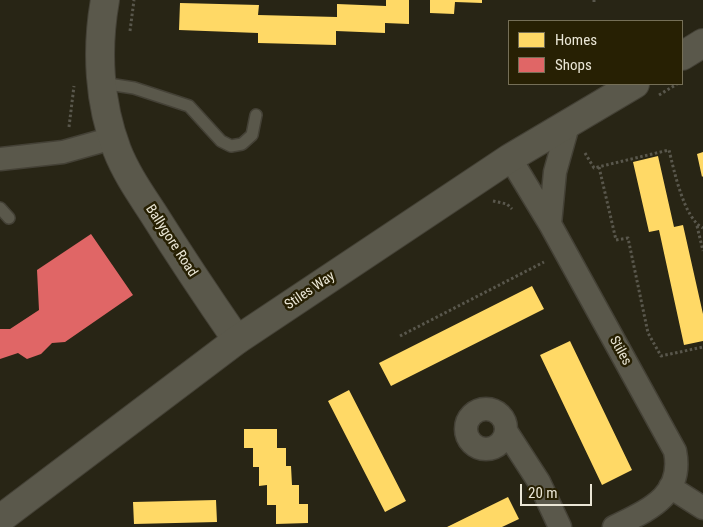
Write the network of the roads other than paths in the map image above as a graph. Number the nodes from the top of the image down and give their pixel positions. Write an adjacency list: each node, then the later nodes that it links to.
1 (105, 0): 4 (main road, Ballygore Road)
2 (703, 43): 3 (main road)
3 (683, 55)
4 (102, 83): 6 (lane); 8 (main road, Ballygore Road)
5 (633, 85): 7 (main road, Stiles Way)
6 (256, 115)
7 (569, 122): 9 (main road, Stiles Way); 13 (street)
8 (113, 138): 10 (street); 14 (main road, Ballygore Road)
9 (510, 158): 13 (street, Stiles); 14 (main road, Stiles Way)
10 (0, 159)
11 (0, 208): 12 (lane)
12 (9, 218)
13 (550, 224): 16 (street, Stiles)
14 (237, 340): 18 (main road, Stiles Way)
15 (506, 431): 19 (street)
16 (670, 487): 17 (street); 20 (street, Stiles)
17 (703, 508)
18 (0, 519)
19 (560, 527)
20 (614, 527)

